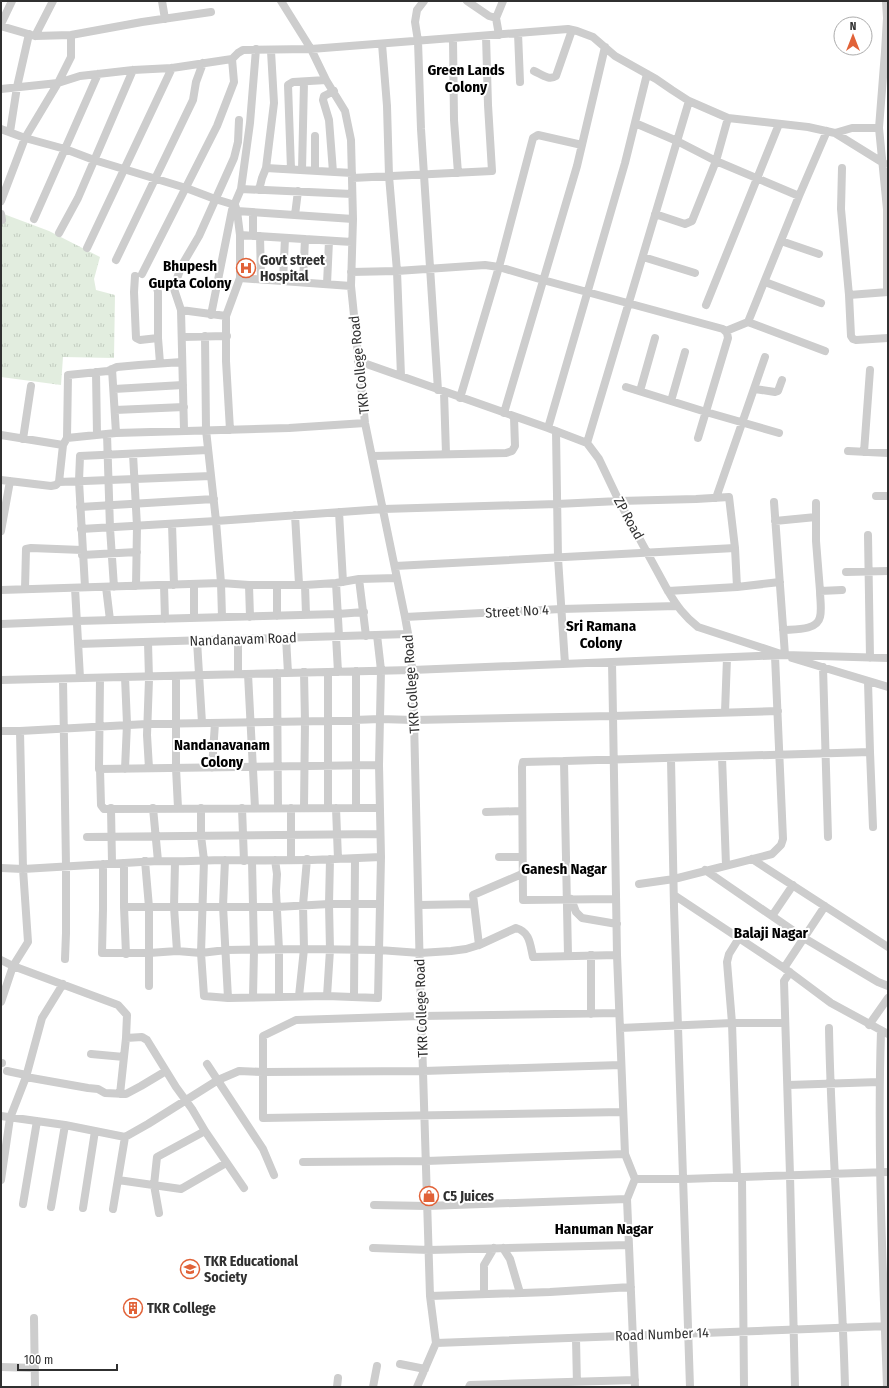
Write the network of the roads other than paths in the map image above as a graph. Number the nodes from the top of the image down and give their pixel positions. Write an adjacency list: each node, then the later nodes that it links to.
1 (12, 1): 12 (street)
2 (53, 1): 15 (street)
3 (162, 1): 11 (street)
4 (280, 1): 24 (street, TKR College Road)
5 (424, 1): 20 (street)
6 (467, 1): 10 (street)
7 (503, 1): 10 (street)
8 (886, 1): 45 (street)
9 (211, 12): 11 (street)
10 (496, 18): 17 (street)
11 (165, 19): 16 (street)
12 (1, 25): 15 (street)
13 (572, 30): 14 (street); 22 (street); 30 (street)
14 (518, 33): 17 (street); 35 (street)
15 (32, 35): 16 (street); 37 (street)
16 (71, 35): 36 (street)
17 (499, 35): 18 (street)
18 (486, 36): 19 (street); 65 (street)
19 (453, 39): 20 (street); 65 (street)
20 (418, 41): 21 (street); 66 (street)
21 (382, 44): 24 (street); 69 (street)
22 (605, 47): 32 (street); 52 (street)
23 (256, 49): 25 (street); 26 (street); 73 (street)
24 (311, 49): 25 (street); 33 (street, TKR College Road)
25 (271, 50): 57 (street)
26 (232, 59): 27 (street); 72 (street)
27 (204, 63): 28 (street); 70 (street)
28 (172, 68): 29 (street); 60 (street)
29 (133, 70): 31 (street); 54 (street)
30 (534, 71)
31 (98, 74): 36 (street); 53 (street)
32 (647, 74): 40 (street); 43 (street)
33 (326, 80): 34 (street); 39 (street, TKR College Road)
34 (304, 82): 58 (street); 61 (street)
35 (520, 82)
36 (58, 83): 37 (street); 50 (street)
37 (17, 87): 38 (street); 47 (street)
38 (1, 89)
39 (334, 91): 63 (street); 68 (street, TKR College Road)
40 (689, 101): 41 (street); 51 (street)
41 (728, 118): 44 (street); 55 (street)
42 (239, 120): 78 (street)
43 (635, 123): 51 (street); 112 (street)
44 (779, 124): 48 (street); 71 (street)
45 (879, 128): 48 (street); 56 (street)
46 (1, 129): 47 (street)
47 (10, 132): 50 (street)
48 (831, 132): 56 (street); 77 (street)
49 (315, 136): 62 (street)
50 (25, 138): 53 (street); 67 (street)
51 (677, 141): 55 (street); 82 (street)
52 (582, 145): 98 (street); 105 (street)
53 (65, 149): 54 (street); 84 (street)
54 (94, 160): 60 (street); 86 (street)
55 (716, 161): 71 (street); 82 (street)
56 (885, 164): 113 (street)
57 (266, 168): 58 (street); 74 (street)
58 (291, 168): 61 (street)
59 (842, 168): 114 (street)
60 (124, 169): 70 (street); 94 (street)
61 (302, 170): 62 (street)
62 (315, 171): 63 (street)
63 (333, 172): 68 (street)
64 (1, 173): 67 (street)
65 (458, 173): 66 (street)
66 (424, 174): 69 (street); 99 (street)
67 (10, 176): 79 (street)
68 (352, 176): 69 (street); 76 (street, TKR College Road)
69 (389, 176): 100 (street)
70 (156, 179): 72 (street); 97 (street)
71 (757, 179): 77 (street); 117 (street)
72 (186, 188): 78 (street); 126 (street)
73 (241, 189): 74 (street); 80 (street)
74 (259, 190): 75 (street)
75 (298, 191): 76 (street); 83 (street)
76 (352, 194): 85 (street, TKR College Road)
77 (799, 196): 92 (street)
78 (215, 199): 80 (street); 118 (street)
79 (1, 201)
80 (236, 208): 81 (street); 87 (street); 119 (street)
81 (253, 213): 83 (street); 88 (street)
82 (655, 214): 96 (street)
83 (295, 215): 85 (street)
84 (34, 219)
85 (353, 219): 93 (street, TKR College Road)
86 (59, 233)
87 (240, 234): 88 (street); 103 (street)
88 (256, 236): 89 (street); 104 (street)
89 (285, 238): 90 (street); 106 (street)
90 (305, 239): 91 (street); 107 (street)
91 (328, 240): 93 (street); 109 (street)
92 (781, 241): 95 (street); 108 (street)
93 (352, 242): 101 (street, TKR College Road)
94 (87, 248)
95 (819, 254)
96 (643, 257): 102 (street); 116 (street)
97 (116, 260)
98 (499, 267): 99 (street); 105 (street); 147 (street)
99 (430, 269): 100 (street); 145 (street)
100 (397, 271): 101 (street); 138 (street)
101 (351, 272): 110 (street, TKR College Road)
102 (695, 273)
103 (240, 278): 104 (street); 120 (street)
104 (261, 279): 106 (street)
105 (543, 280): 112 (street); 152 (street)
106 (283, 281): 107 (street)
107 (303, 282): 109 (street)
108 (765, 282): 115 (street); 121 (street)
109 (327, 284): 110 (street)
110 (351, 286): 132 (street, TKR College Road)
111 (157, 288): 126 (street)
112 (587, 292): 116 (street); 156 (street)
113 (888, 292): 114 (street)
114 (849, 295): 128 (street)
115 (821, 303)
116 (628, 304): 122 (street); 169 (street)
117 (706, 304)
118 (181, 310): 119 (street); 125 (street)
119 (211, 315): 120 (street)
120 (226, 316): 124 (street)
121 (748, 322): 122 (street); 129 (street)
122 (726, 331): 151 (street)
123 (205, 336): 124 (street); 125 (street); 158 (street)
124 (227, 336): 159 (street)
125 (182, 337): 133 (street)
126 (158, 338): 134 (street)
127 (655, 338): 146 (street)
128 (888, 338)
129 (825, 351)
130 (685, 352): 148 (street)
131 (765, 357): 144 (street)
132 (358, 361): 138 (street); 155 (street, TKR College Road)
133 (182, 362): 134 (street); 140 (street)
134 (160, 363): 135 (street)
135 (112, 369): 137 (street); 143 (street)
136 (870, 370): 172 (street)
137 (96, 372): 165 (street); 168 (street)
138 (402, 376): 145 (street)
139 (782, 380): 144 (street)
140 (183, 385): 143 (street); 149 (street)
141 (31, 386): 167 (street)
142 (626, 387): 146 (street)
143 (114, 389): 150 (street)
144 (755, 389): 154 (street)
145 (441, 391): 147 (street); 175 (street)
146 (640, 391): 148 (street)
147 (460, 398): 152 (street)
148 (671, 401): 151 (street)
149 (184, 407): 150 (street); 157 (street)
150 (115, 410): 161 (street)
151 (706, 412): 154 (street); 166 (street)
152 (504, 413): 153 (street)
153 (514, 417): 156 (street); 175 (street)
154 (743, 422): 162 (street); 187 (street)
155 (365, 423): 159 (street); 177 (street, TKR College Road)
156 (548, 428): 160 (street)
157 (184, 430): 158 (street); 161 (street)
158 (206, 430): 159 (street); 170 (street)
159 (230, 430)
160 (556, 431): 169 (street); 193 (street)
161 (116, 433): 163 (street)
162 (779, 433)
163 (107, 434): 165 (street); 176 (street)
164 (1, 435): 167 (street)
165 (97, 435): 168 (street)
166 (698, 438)
167 (23, 439): 168 (street)
168 (65, 442): 184 (street)
169 (587, 443): 189 (street, ZP Road)
170 (208, 450): 174 (street); 178 (street)
171 (848, 451): 172 (street)
172 (864, 452): 173 (street)
173 (888, 453)
174 (133, 454): 176 (street); 179 (street)
175 (446, 454): 177 (street)
176 (108, 455): 181 (street); 183 (street)
177 (373, 456): 196 (street, TKR College Road)
178 (211, 476): 179 (street); 188 (street)
179 (135, 479): 181 (street); 191 (street)
180 (1, 480): 182 (street)
181 (109, 480): 183 (street); 194 (street)
182 (10, 481): 184 (street); 206 (street)
183 (79, 481): 184 (street); 195 (street)
184 (59, 482)
185 (876, 496): 186 (street)
186 (888, 496)
187 (716, 498): 189 (street); 208 (street)
188 (214, 499): 191 (street); 201 (street)
189 (619, 501): 193 (street); 212 (street, ZP Road)
190 (774, 502): 200 (street)
191 (136, 503): 194 (street); 203 (street)
192 (816, 503): 199 (street)
193 (557, 504): 196 (street); 213 (street)
194 (110, 505): 195 (street); 204 (street)
195 (80, 507): 205 (street)
196 (383, 509): 197 (street); 214 (street, TKR College Road)
197 (339, 512): 198 (street); 220 (street)
198 (295, 515): 201 (street); 224 (street)
199 (816, 517): 200 (street); 238 (street)
200 (775, 521): 221 (street)
201 (216, 522): 202 (street); 223 (street)
202 (172, 524): 203 (street); 226 (street)
203 (137, 526): 204 (street); 210 (street)
204 (110, 528): 205 (street); 211 (street)
205 (81, 529): 209 (street)
206 (1, 531)
207 (868, 535): 215 (street)
208 (735, 548): 212 (street); 231 (street)
209 (82, 552): 211 (street); 233 (street); 234 (street)
210 (137, 552): 211 (street); 229 (street)
211 (112, 553): 230 (street)
212 (648, 553): 213 (street); 237 (street, ZP Road)
213 (558, 558): 214 (street); 240 (street)
214 (395, 566): 218 (street, TKR College Road)
215 (868, 571): 216 (street); 217 (street); 266 (street)
216 (888, 571)
217 (846, 572)
218 (397, 578): 219 (street); 247 (street, TKR College Road)
219 (359, 579): 220 (street); 241 (street)
220 (340, 582): 224 (street); 242 (street)
221 (780, 582): 231 (street); 253 (street)
222 (194, 584): 223 (street); 226 (street); 248 (street)
223 (221, 584): 227 (street); 245 (street)
224 (302, 584): 228 (street); 243 (street)
225 (164, 585): 226 (street); 229 (street); 249 (street)
226 (174, 585)
227 (249, 585): 228 (street); 246 (street)
228 (277, 585): 244 (street)
229 (136, 586): 230 (street)
230 (110, 587): 233 (street); 250 (street)
231 (737, 587): 237 (street)
232 (76, 588): 233 (street); 234 (street); 251 (street)
233 (85, 588)
234 (24, 589): 235 (street)
235 (1, 590)
236 (842, 590): 238 (street)
237 (668, 591): 239 (street, ZP Road)
238 (820, 591): 253 (street)
239 (676, 606): 240 (street, Street No 4); 263 (street, ZP Road)
240 (561, 609): 247 (street, Street No 4); 269 (street)
241 (364, 612): 242 (street); 257 (street)
242 (338, 614): 243 (street); 256 (street)
243 (306, 615): 244 (street)
244 (277, 616): 246 (street)
245 (222, 617): 246 (street); 248 (street)
246 (250, 617)
247 (405, 617): 254 (street, TKR College Road)
248 (194, 618): 249 (street)
249 (165, 619): 250 (street)
250 (110, 620): 251 (street)
251 (77, 621): 252 (street); 262 (street)
252 (1, 624)
253 (783, 630): 263 (street)
254 (408, 634): 255 (street, Nandanavam Road); 272 (street, TKR College Road)
255 (377, 635): 257 (street, Nandanavam Road); 271 (street)
256 (338, 636): 257 (street, Nandanavam Road); 258 (street, Nandanavam Road); 276 (street)
257 (366, 636)
258 (286, 638): 259 (street, Nandanavam Road); 278 (street)
259 (238, 639): 260 (street, Nandanavam Road); 279 (street)
260 (197, 640): 261 (street, Nandanavam Road); 281 (street)
261 (148, 642): 262 (street, Nandanavam Road); 284 (street)
262 (78, 644): 285 (street)
263 (785, 655): 264 (street); 266 (street); 270 (street, ZP Road)
264 (776, 656): 265 (street); 291 (street)
265 (727, 658): 268 (street); 292 (street)
266 (870, 658): 267 (street)
267 (888, 658)
268 (612, 662): 269 (street); 293 (street)
269 (565, 664): 272 (street)
270 (823, 667): 289 (street, ZP Road); 311 (street)
271 (381, 670): 272 (street); 273 (street); 294 (street)
272 (412, 670): 296 (street, TKR College Road)
273 (356, 671): 276 (street); 295 (street)
274 (304, 672): 275 (street); 278 (street); 300 (street)
275 (328, 672): 276 (street); 297 (street)
276 (338, 672)
277 (277, 673): 278 (street); 280 (street); 299 (street)
278 (288, 673)
279 (238, 674): 280 (street); 281 (street)
280 (248, 674): 298 (street)
281 (199, 675): 282 (street); 302 (street)
282 (176, 676): 284 (street); 301 (street)
283 (125, 677): 284 (street); 286 (street); 304 (street)
284 (148, 677): 305 (street)
285 (80, 678): 286 (street); 287 (street)
286 (100, 678): 306 (street)
287 (63, 679): 288 (street); 307 (street)
288 (1, 680)
289 (868, 681): 290 (street, ZP Road); 310 (street)
290 (888, 687)
291 (778, 711): 292 (street); 312 (street)
292 (726, 712): 293 (street)
293 (613, 716): 296 (street); 315 (street)
294 (380, 719): 295 (street); 296 (street); 320 (street)
295 (355, 720): 297 (street); 317 (street)
296 (414, 720): 387 (street, TKR College Road)
297 (328, 721): 300 (street); 319 (street)
298 (250, 722): 299 (street); 303 (street); 321 (street)
299 (277, 722): 300 (street); 322 (street)
300 (305, 722): 318 (street)
301 (175, 723): 302 (street); 305 (street); 324 (street)
302 (202, 723): 303 (street)
303 (215, 723): 325 (street)
304 (128, 724): 305 (street); 306 (street); 327 (street)
305 (147, 724): 323 (street)
306 (99, 726): 307 (street); 326 (street)
307 (64, 728): 309 (street); 371 (street)
308 (1, 731): 309 (street)
309 (20, 731): 373 (street)
310 (870, 752): 311 (street); 342 (street)
311 (824, 754): 312 (street); 348 (street)
312 (780, 755): 313 (street); 358 (street)
313 (722, 757): 314 (street); 370 (street)
314 (671, 759): 315 (street); 376 (street)
315 (614, 760): 316 (street); 381 (street)
316 (564, 761): 340 (street); 380 (street)
317 (356, 764): 319 (street); 320 (street); 338 (street)
318 (305, 765): 319 (street); 322 (street); 336 (street)
319 (329, 765): 337 (street)
320 (379, 765): 339 (street)
321 (254, 766): 322 (street); 325 (street); 333 (street)
322 (278, 766): 334 (street)
323 (149, 768): 324 (street); 327 (street)
324 (176, 768): 325 (street); 330 (street)
325 (212, 768)
326 (100, 769): 327 (street); 328 (street)
327 (126, 769)
328 (111, 808): 329 (street); 350 (street)
329 (153, 808): 330 (street); 351 (street)
330 (178, 808): 331 (street)
331 (201, 808): 332 (street); 346 (street)
332 (242, 808): 333 (street); 347 (street)
333 (255, 808): 334 (street)
334 (278, 808): 335 (street)
335 (291, 808): 336 (street); 345 (street)
336 (304, 808): 337 (street)
337 (332, 808): 338 (street); 343 (street)
338 (356, 808): 339 (street)
339 (379, 808): 344 (street)
340 (522, 811): 341 (street); 354 (street)
341 (486, 812)
342 (873, 827)
343 (336, 834): 344 (street); 345 (street); 356 (street)
344 (380, 834): 352 (street)
345 (291, 835): 347 (street); 362 (street)
346 (201, 836): 347 (street); 351 (street); 359 (street)
347 (244, 836): 365 (street)
348 (828, 836)
349 (87, 837): 350 (street)
350 (112, 837): 351 (street); 366 (street)
351 (156, 837): 364 (street)
352 (381, 857): 357 (street); 384 (street)
353 (499, 857): 354 (street)
354 (522, 857): 375 (street)
355 (307, 859): 356 (street); 362 (street); 386 (street)
356 (334, 859): 357 (street); 382 (street)
357 (355, 859): 383 (street)
358 (752, 859): 370 (street); 378 (street)
359 (204, 860): 360 (street); 368 (street); 394 (street)
360 (225, 860): 365 (street); 388 (street)
361 (275, 860): 362 (street); 365 (street); 395 (street)
362 (291, 860)
363 (145, 861): 364 (street); 367 (street); 392 (street)
364 (158, 861): 368 (street)
365 (248, 861): 389 (street)
366 (112, 862): 367 (street); 369 (street)
367 (124, 862): 391 (street)
368 (175, 862): 393 (street)
369 (103, 864): 371 (street); 413 (street)
370 (726, 865): 374 (street)
371 (66, 866): 373 (street); 417 (street)
372 (1, 868): 373 (street)
373 (23, 869): 419 (street)
374 (706, 870): 376 (street); 396 (street)
375 (522, 874): 380 (street); 385 (street)
376 (674, 879): 377 (street); 379 (street)
377 (639, 884)
378 (793, 885): 390 (street); 396 (street)
379 (674, 895): 398 (street); 438 (street)
380 (569, 899): 381 (street); 397 (street); 414 (street)
381 (616, 899): 397 (street)
382 (329, 904): 383 (street); 386 (street); 406 (street)
383 (355, 904): 384 (street); 407 (street)
384 (380, 904): 408 (street)
385 (474, 904): 387 (street); 400 (street)
386 (303, 905): 395 (street); 402 (street)
387 (419, 905): 412 (street, TKR College Road)
388 (223, 906): 389 (street); 394 (street); 403 (street)
389 (254, 906): 395 (street); 404 (street)
390 (825, 906): 399 (street); 401 (street)
391 (124, 907): 392 (street); 413 (street)
392 (150, 907): 393 (street); 410 (street)
393 (174, 907): 394 (street); 409 (street)
394 (202, 907): 411 (street)
395 (277, 907): 405 (street)
396 (772, 916): 399 (street)
397 (617, 924): 416 (street)
398 (739, 938): 420 (street); 435 (street)
399 (804, 938): 420 (street); 423 (street)
400 (479, 945): 412 (street); 414 (street)
401 (888, 947)
402 (304, 949): 405 (street); 406 (street); 424 (street)
403 (226, 950): 404 (street); 411 (street); 429 (street)
404 (254, 950): 405 (street); 426 (street)
405 (279, 950): 427 (street)
406 (330, 950): 407 (street); 425 (street)
407 (354, 950): 408 (street); 428 (street)
408 (380, 950): 412 (street); 428 (street)
409 (177, 952): 410 (street); 411 (street)
410 (149, 953): 413 (street); 422 (street)
411 (201, 953): 429 (street)
412 (420, 953): 434 (street, TKR College Road)
413 (126, 954)
414 (568, 955): 415 (street)
415 (591, 955): 416 (street); 433 (street)
416 (617, 955): 432 (street)
417 (65, 959)
418 (1, 960): 419 (street)
419 (13, 966): 421 (street); 431 (street)
420 (787, 970): 436 (street); 437 (street)
421 (63, 984): 442 (street); 451 (street)
422 (149, 986)
423 (888, 986)
424 (299, 996): 425 (street); 427 (street)
425 (327, 996): 428 (street)
426 (254, 997): 427 (street); 429 (street)
427 (278, 997)
428 (354, 997)
429 (228, 998)
430 (888, 998): 437 (street)
431 (1, 1002)
432 (619, 1013): 433 (street); 439 (street)
433 (591, 1014): 434 (street)
434 (421, 1016): 449 (street, TKR College Road); 450 (street)
435 (732, 1023): 436 (street); 438 (street); 475 (street)
436 (785, 1023): 455 (street)
437 (869, 1025): 441 (street)
438 (678, 1026): 439 (street); 477 (street)
439 (620, 1028): 446 (street)
440 (829, 1028): 454 (street)
441 (884, 1033): 453 (street)
442 (126, 1038): 444 (street); 447 (street)
443 (91, 1054): 444 (street)
444 (124, 1057): 456 (street)
445 (207, 1064): 452 (street)
446 (621, 1065): 449 (street); 458 (street)
447 (166, 1070): 456 (street); 457 (street)
448 (7, 1071): 451 (street)
449 (423, 1071): 450 (street); 459 (street, TKR College Road)
450 (263, 1072): 452 (street); 459 (street)
451 (26, 1076): 456 (street); 461 (street)
452 (218, 1080): 457 (street); 473 (street)
453 (879, 1082): 454 (street); 471 (street)
454 (830, 1083): 455 (street); 472 (street)
455 (788, 1085): 474 (street)
456 (120, 1094)
457 (186, 1100): 465 (street); 466 (street)
458 (623, 1112): 459 (street); 467 (street)
459 (424, 1115): 468 (street, TKR College Road)
460 (1, 1116): 461 (street)
461 (10, 1118): 462 (street); 478 (street)
462 (37, 1121): 463 (street); 483 (street)
463 (65, 1125): 464 (street); 486 (street)
464 (95, 1131): 466 (street); 487 (street)
465 (205, 1131): 470 (street); 480 (street)
466 (124, 1137): 479 (street)
467 (625, 1154): 468 (street); 476 (street)
468 (426, 1161): 469 (street); 485 (street, TKR College Road)
469 (304, 1162)
470 (226, 1163): 480 (street); 481 (street)
471 (884, 1172): 472 (street); 500 (street)
472 (835, 1174): 474 (street); 501 (street)
473 (274, 1175)
474 (790, 1175): 475 (street); 502 (street)
475 (740, 1177): 477 (street); 503 (street)
476 (635, 1179): 477 (street); 482 (street)
477 (684, 1179): 504 (street)
478 (1, 1180)
479 (118, 1180): 480 (street); 488 (street)
480 (154, 1185): 489 (street)
481 (244, 1188)
482 (627, 1199): 485 (street); 490 (street)
483 (23, 1204)
484 (374, 1205): 485 (street)
485 (427, 1206): 494 (street, TKR College Road)
486 (52, 1207)
487 (83, 1208)
488 (113, 1210)
489 (159, 1213)
490 (629, 1244): 493 (street); 495 (street)
491 (374, 1248): 494 (street)
492 (494, 1248): 493 (street); 494 (street); 497 (street)
493 (503, 1248): 496 (street)
494 (429, 1250): 498 (street, TKR College Road)
495 (631, 1287): 496 (street); 505 (street)
496 (520, 1293): 497 (street)
497 (484, 1294): 498 (street)
498 (430, 1296): 507 (street, TKR College Road)
499 (34, 1318): 511 (street)
500 (886, 1326): 501 (street, Road Number 14); 525 (street)
501 (844, 1328): 502 (street, Road Number 14); 524 (street)
502 (794, 1330): 503 (street, Road Number 14); 523 (street)
503 (743, 1331): 504 (street, Road Number 14); 522 (street)
504 (688, 1334): 505 (street, Road Number 14); 521 (street)
505 (633, 1335): 506 (street, Road Number 14); 514 (street)
506 (576, 1338): 507 (street, Road Number 14); 515 (street)
507 (436, 1343): 512 (street)
508 (400, 1364): 512 (street)
509 (1, 1366): 511 (street)
510 (377, 1366): 518 (street)
511 (35, 1368): 516 (street)
512 (425, 1369): 519 (street)
513 (338, 1378): 517 (street)
514 (635, 1384): 515 (street)
515 (577, 1385): 520 (street)
516 (35, 1387)
517 (337, 1387)
518 (373, 1387)
519 (417, 1387)
520 (469, 1387)
521 (690, 1387)
522 (744, 1387)
523 (795, 1387)
524 (845, 1387)
525 (887, 1387)

